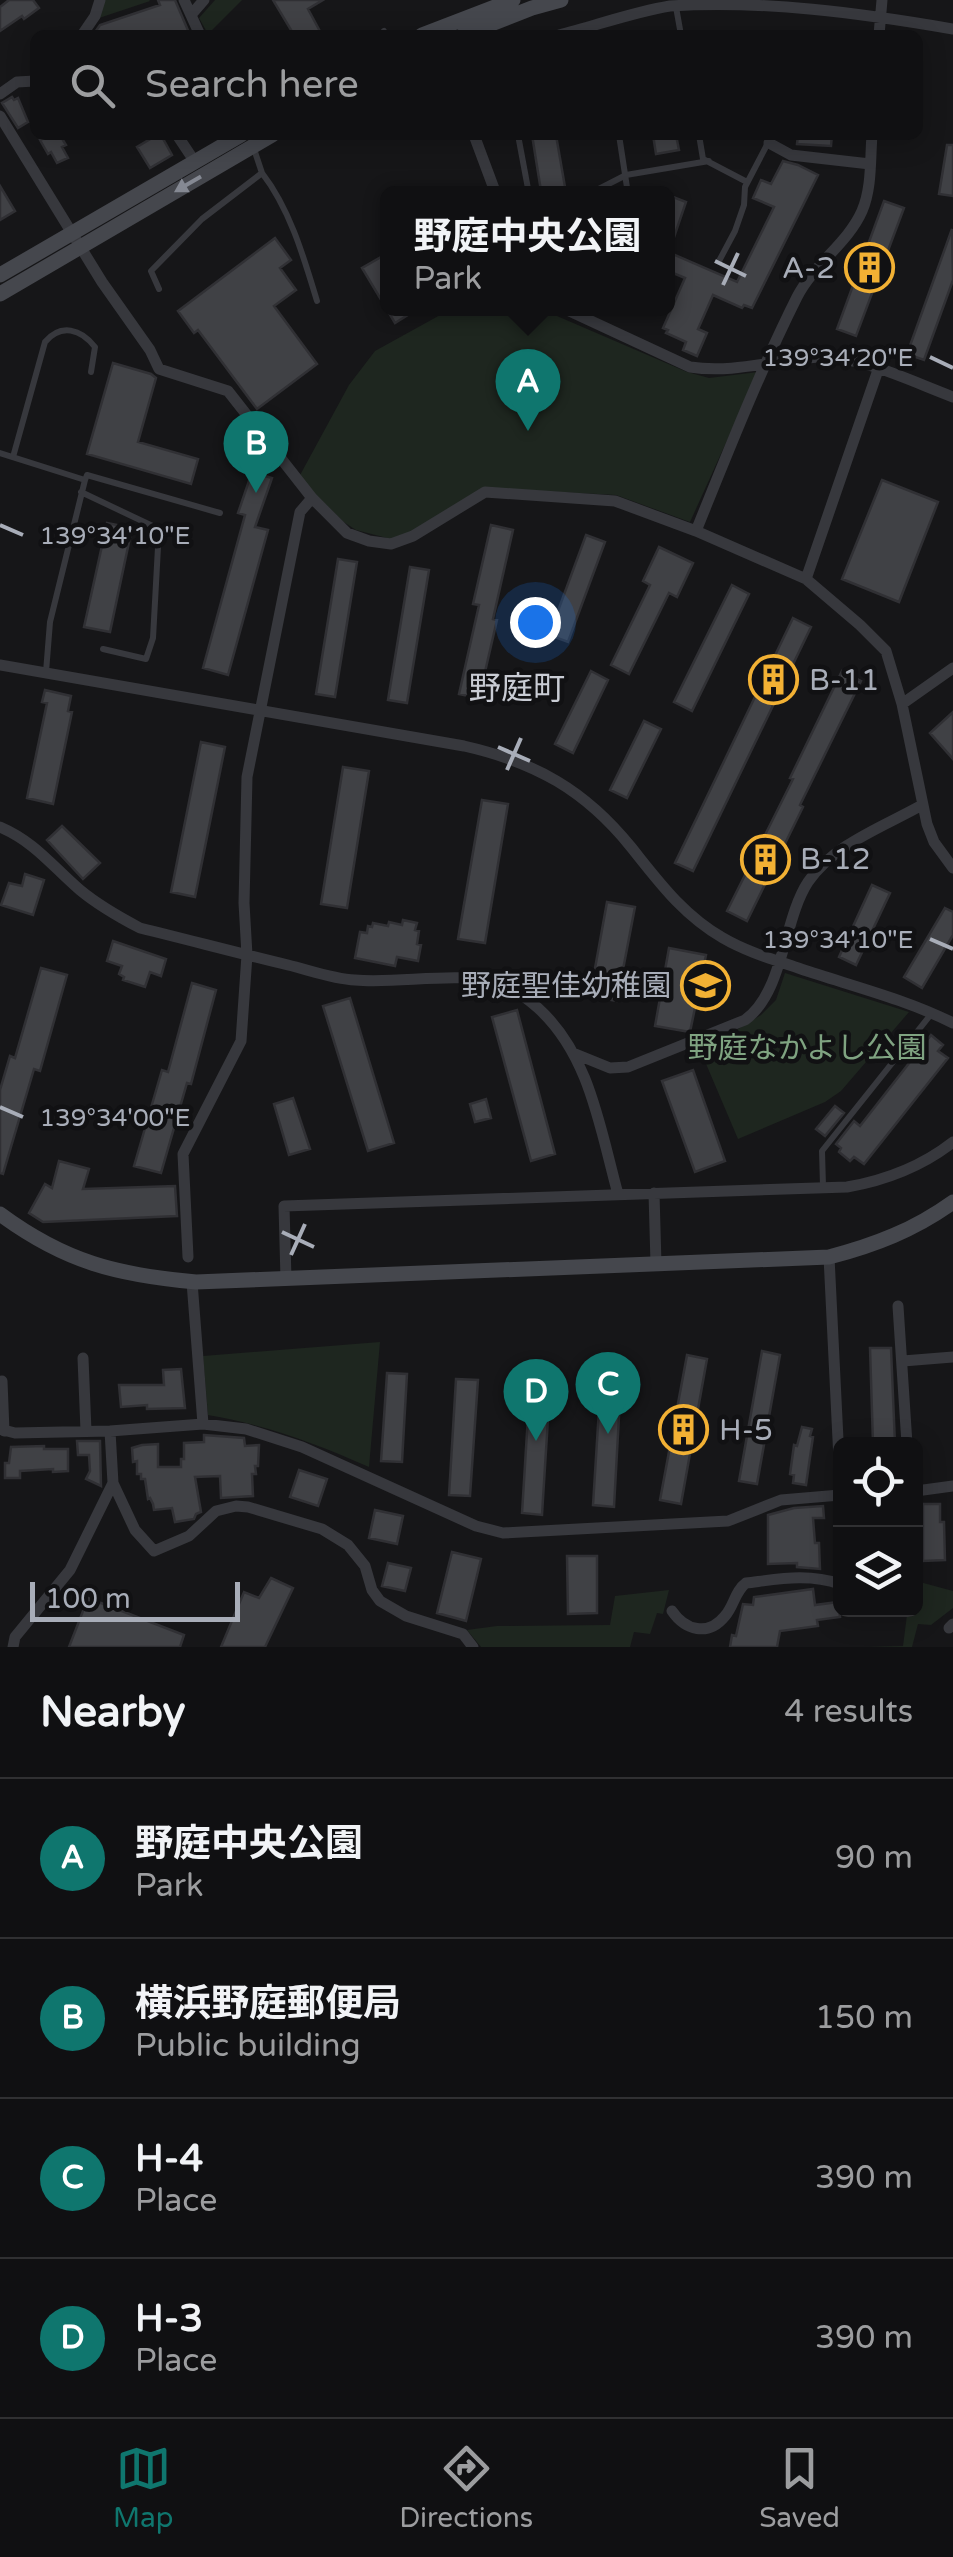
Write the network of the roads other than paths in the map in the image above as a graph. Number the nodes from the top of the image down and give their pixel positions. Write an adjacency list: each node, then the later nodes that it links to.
1 (100, 0): 10 (street)
2 (184, 0): 8 (street)
3 (204, 0): 8 (street)
4 (561, 0): 13 (street)
5 (882, 0): 16 (street)
6 (508, 1): 12 (street)
7 (676, 6): 9 (street); 14 (street); 15 (lane)
8 (191, 14): 11 (street)
9 (953, 29)
10 (85, 30)
11 (198, 30)
12 (437, 30)
13 (476, 30)
14 (578, 30)
15 (680, 30)
16 (879, 30)
17 (30, 81): 18 (street)
18 (0, 94)
19 (0, 116): 54 (street)
20 (180, 140): 31 (street)
21 (252, 140): 31 (street)
22 (254, 140): 44 (street, one-way to 44)
23 (257, 140): 34 (lane)
24 (476, 140): 37 (street)
25 (519, 140): 38 (lane)
26 (620, 140): 35 (lane)
27 (700, 140): 32 (lane)
28 (769, 140): 36 (lane)
29 (771, 140): 33 (street)
30 (872, 140): 33 (street)
31 (195, 162): 42 (street)
32 (708, 162): 35 (lane); 36 (lane)
33 (870, 164): 56 (street)
34 (262, 173): 43 (lane); 45 (lane)
35 (626, 175): 39 (lane); 40 (lane)
36 (748, 182): 41 (lane)
37 (493, 186)
38 (528, 186)
39 (605, 186)
40 (627, 186)
41 (719, 261)
42 (0, 275)
43 (159, 290)
44 (0, 294)
45 (317, 302)
46 (579, 316): 47 (street)
47 (878, 370): 49 (street); 57 (street)
48 (92, 372): 51 (lane)
49 (953, 397)
50 (0, 453): 51 (lane)
51 (14, 457): 52 (lane)
52 (85, 480): 53 (lane); 55 (lane)
53 (81, 492): 58 (lane); 61 (lane)
54 (312, 498): 56 (street); 66 (street)
55 (220, 513)
56 (696, 530): 57 (street)
57 (806, 579): 62 (street)
58 (103, 649)
59 (0, 665): 61 (street)
60 (953, 668): 62 (street)
61 (46, 673): 67 (street)
62 (902, 704): 63 (street)
63 (922, 805): 65 (street); 67 (street)
64 (0, 827): 66 (street)
65 (953, 868)
66 (246, 955): 70 (street); 78 (street)
67 (780, 962): 68 (street); 70 (street)
68 (932, 1013): 69 (street); 72 (lane)
69 (953, 1022)
70 (573, 1053): 74 (street)
71 (953, 1142): 72 (street)
72 (823, 1188): 73 (street)
73 (654, 1193): 74 (street); 79 (street)
74 (618, 1194): 80 (street)
75 (953, 1202): 77 (street)
76 (0, 1214): 81 (street)
77 (829, 1256): 79 (street); 91 (street)
78 (188, 1257)
79 (656, 1264): 80 (street)
80 (286, 1279): 81 (street)
81 (192, 1282): 87 (street)
82 (898, 1306): 85 (street)
83 (83, 1358): 90 (street)
84 (953, 1358): 85 (street)
85 (903, 1362): 92 (street)
86 (2, 1381): 88 (street)
87 (202, 1424): 89 (street); 96 (street)
88 (2, 1430): 90 (street)
89 (110, 1431): 90 (street); 93 (street)
90 (86, 1432)
91 (838, 1437)
92 (907, 1437)
93 (113, 1483): 99 (street); 100 (street)
94 (953, 1486): 95 (street)
95 (923, 1490)
96 (833, 1496)
97 (833, 1582): 98 (street)
98 (672, 1611)
99 (13, 1647)
100 (472, 1647)

